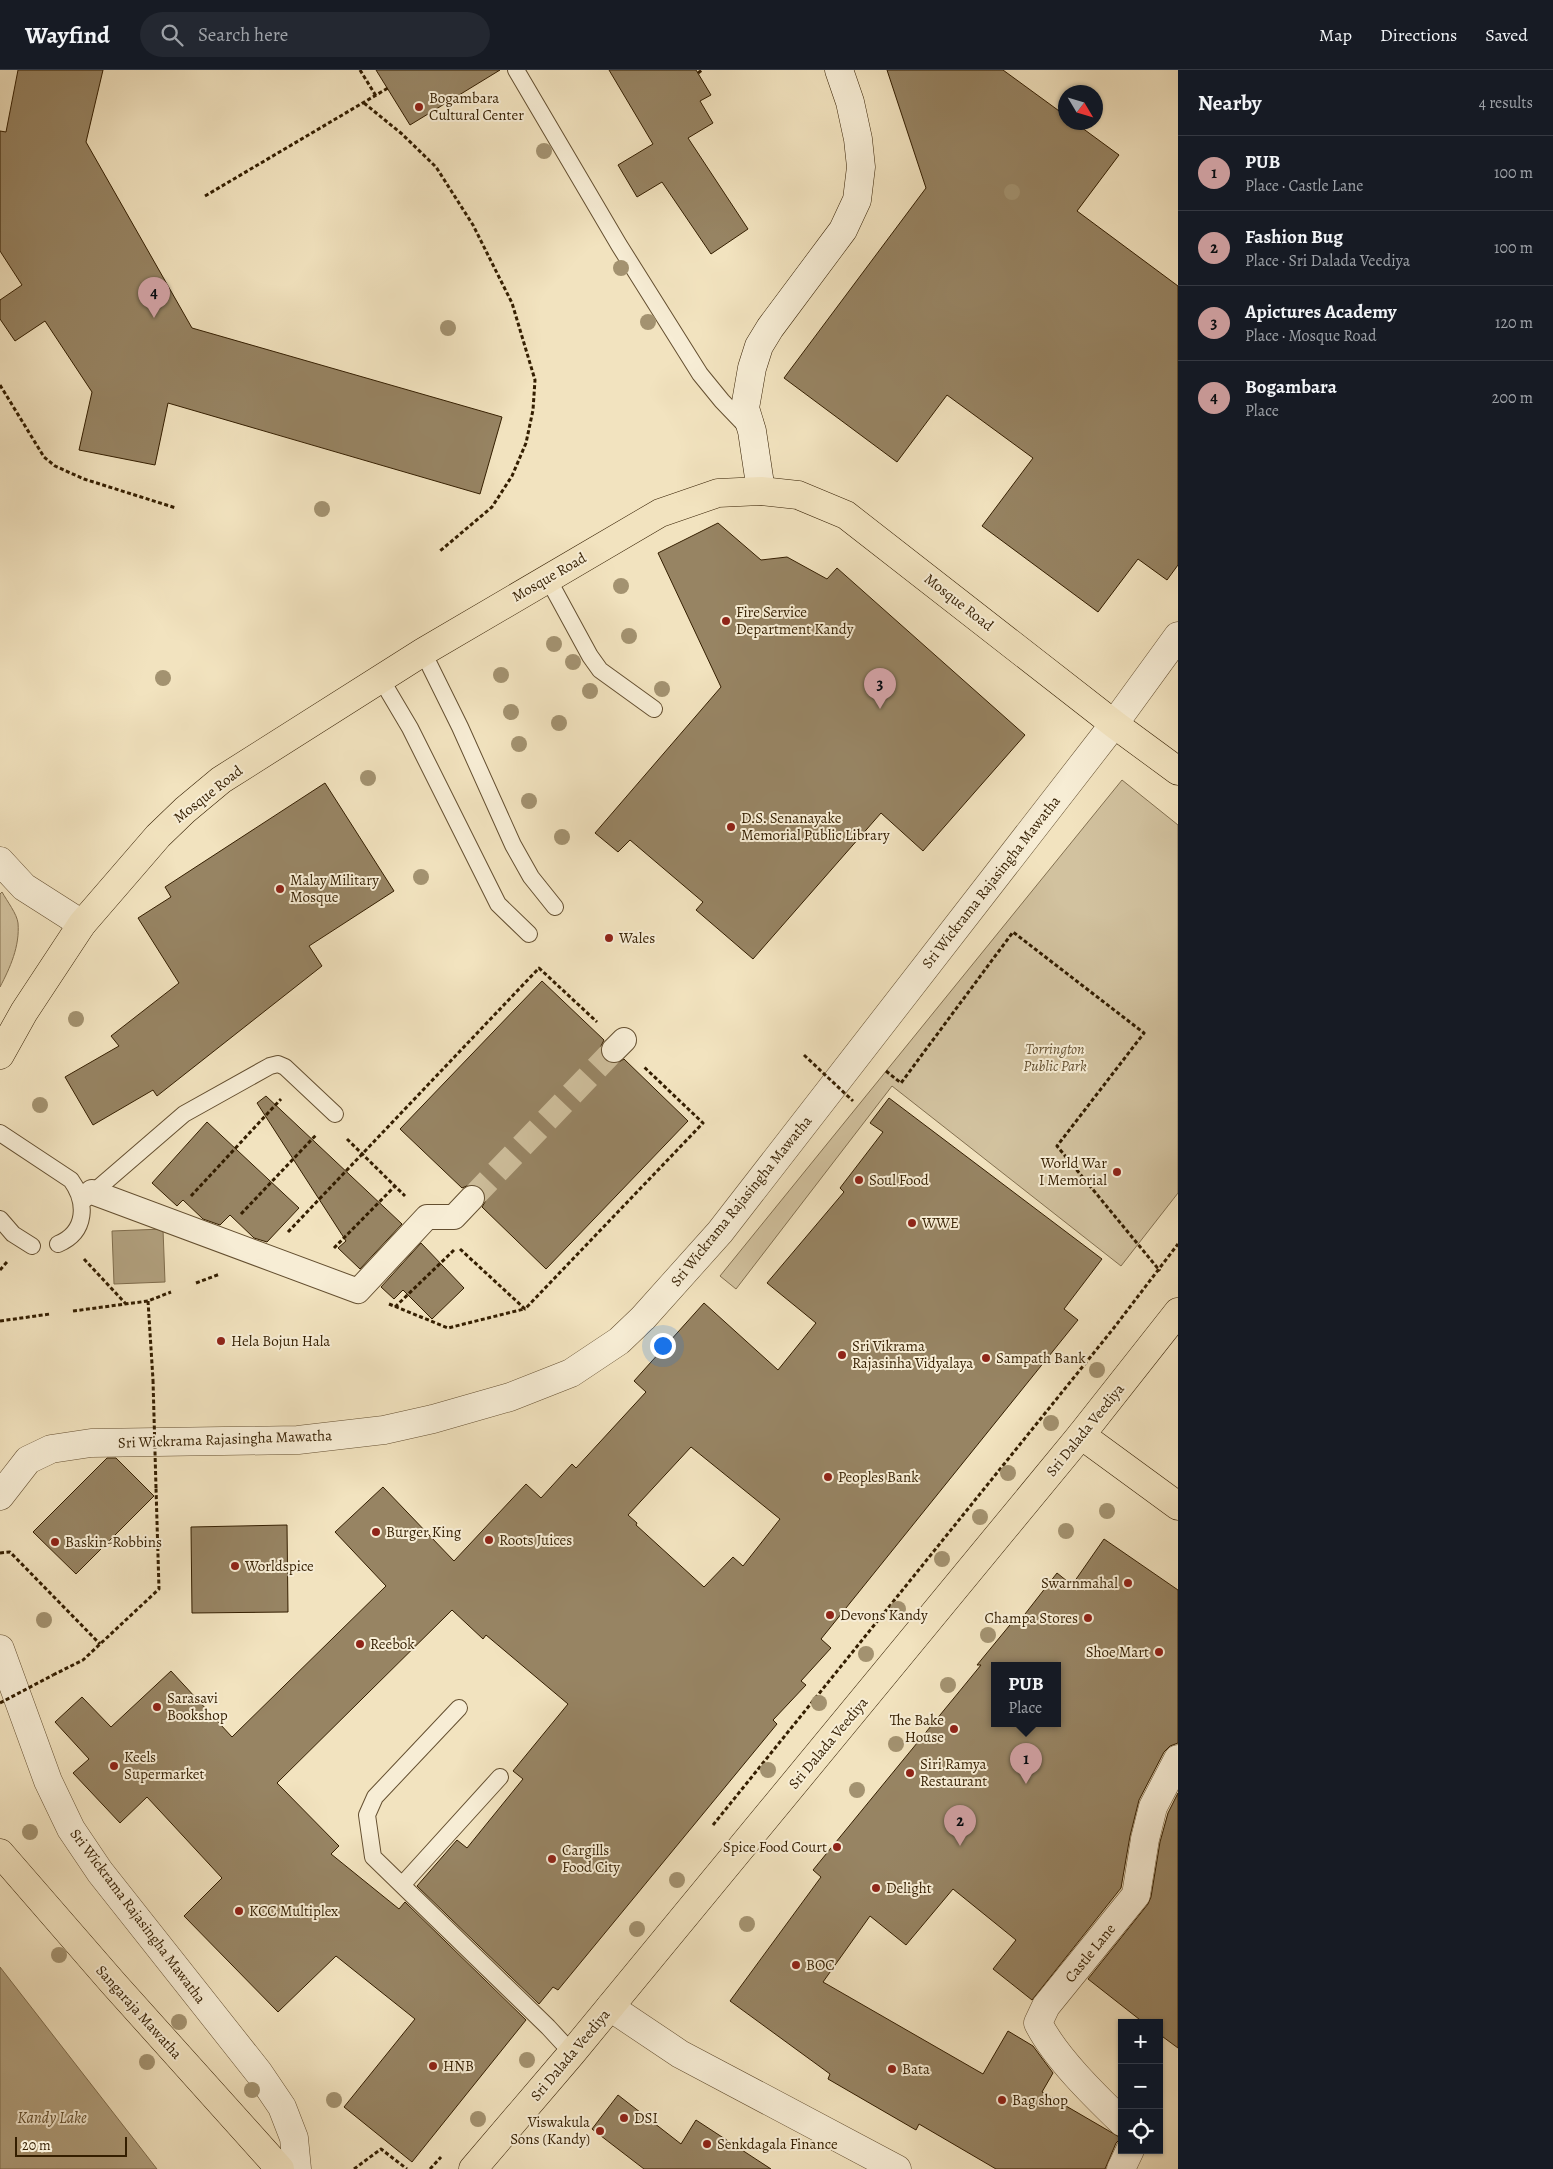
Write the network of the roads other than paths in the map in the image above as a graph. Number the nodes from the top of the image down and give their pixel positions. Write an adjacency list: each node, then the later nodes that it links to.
1 (516, 70): 3 (lane)
2 (838, 70): 3 (street)
3 (752, 431): 4 (street)
4 (761, 491): 5 (main road, Mosque Road); 10 (main road, Mosque Road)
5 (547, 577): 7 (main road, Mosque Road); 9 (lane)
6 (1178, 636): 10 (street, Sri Wickrama Rajasingha Mawatha)
7 (423, 652): 8 (main road, Mosque Road); 13 (lane)
8 (381, 679): 14 (main road, Mosque Road); 15 (lane)
9 (654, 709)
10 (1114, 724): 11 (main road, Mosque Road); 26 (street, Sri Wickrama Rajasingha Mawatha)
11 (1178, 771)
12 (0, 862): 14 (street)
13 (554, 907)
14 (82, 924): 16 (main road, Mosque Road)
15 (529, 934)
16 (0, 1054)
17 (335, 1114): 19 (lane)
18 (0, 1133): 19 (lane)
19 (87, 1197): 20 (street); 22 (lane)
20 (472, 1198)
21 (0, 1219): 23 (lane)
22 (62, 1242)
23 (32, 1246)
24 (1178, 1312): 25 (main road, Sri Dalada Veediya)
25 (1081, 1436): 27 (main road); 34 (main road, Sri Dalada Veediya)
26 (0, 1496)
27 (1178, 1506)
28 (0, 1649): 39 (street, Sri Wickrama Rajasingha Mawatha)
29 (459, 1708): 33 (lane)
30 (1178, 1759): 36 (street, Castle Lane)
31 (500, 1777): 33 (lane)
32 (0, 1853): 38 (main road, Sangaraja Mawatha)
33 (402, 1885): 35 (lane)
34 (610, 2007): 35 (main road, Sri Dalada Veediya); 41 (street)
35 (572, 2053): 40 (main road, Sri Dalada Veediya)
36 (1118, 2118)
37 (1128, 2154): 42 (street)
38 (280, 2169)
39 (297, 2169)
40 (473, 2169)
41 (897, 2169)
42 (1121, 2169)

